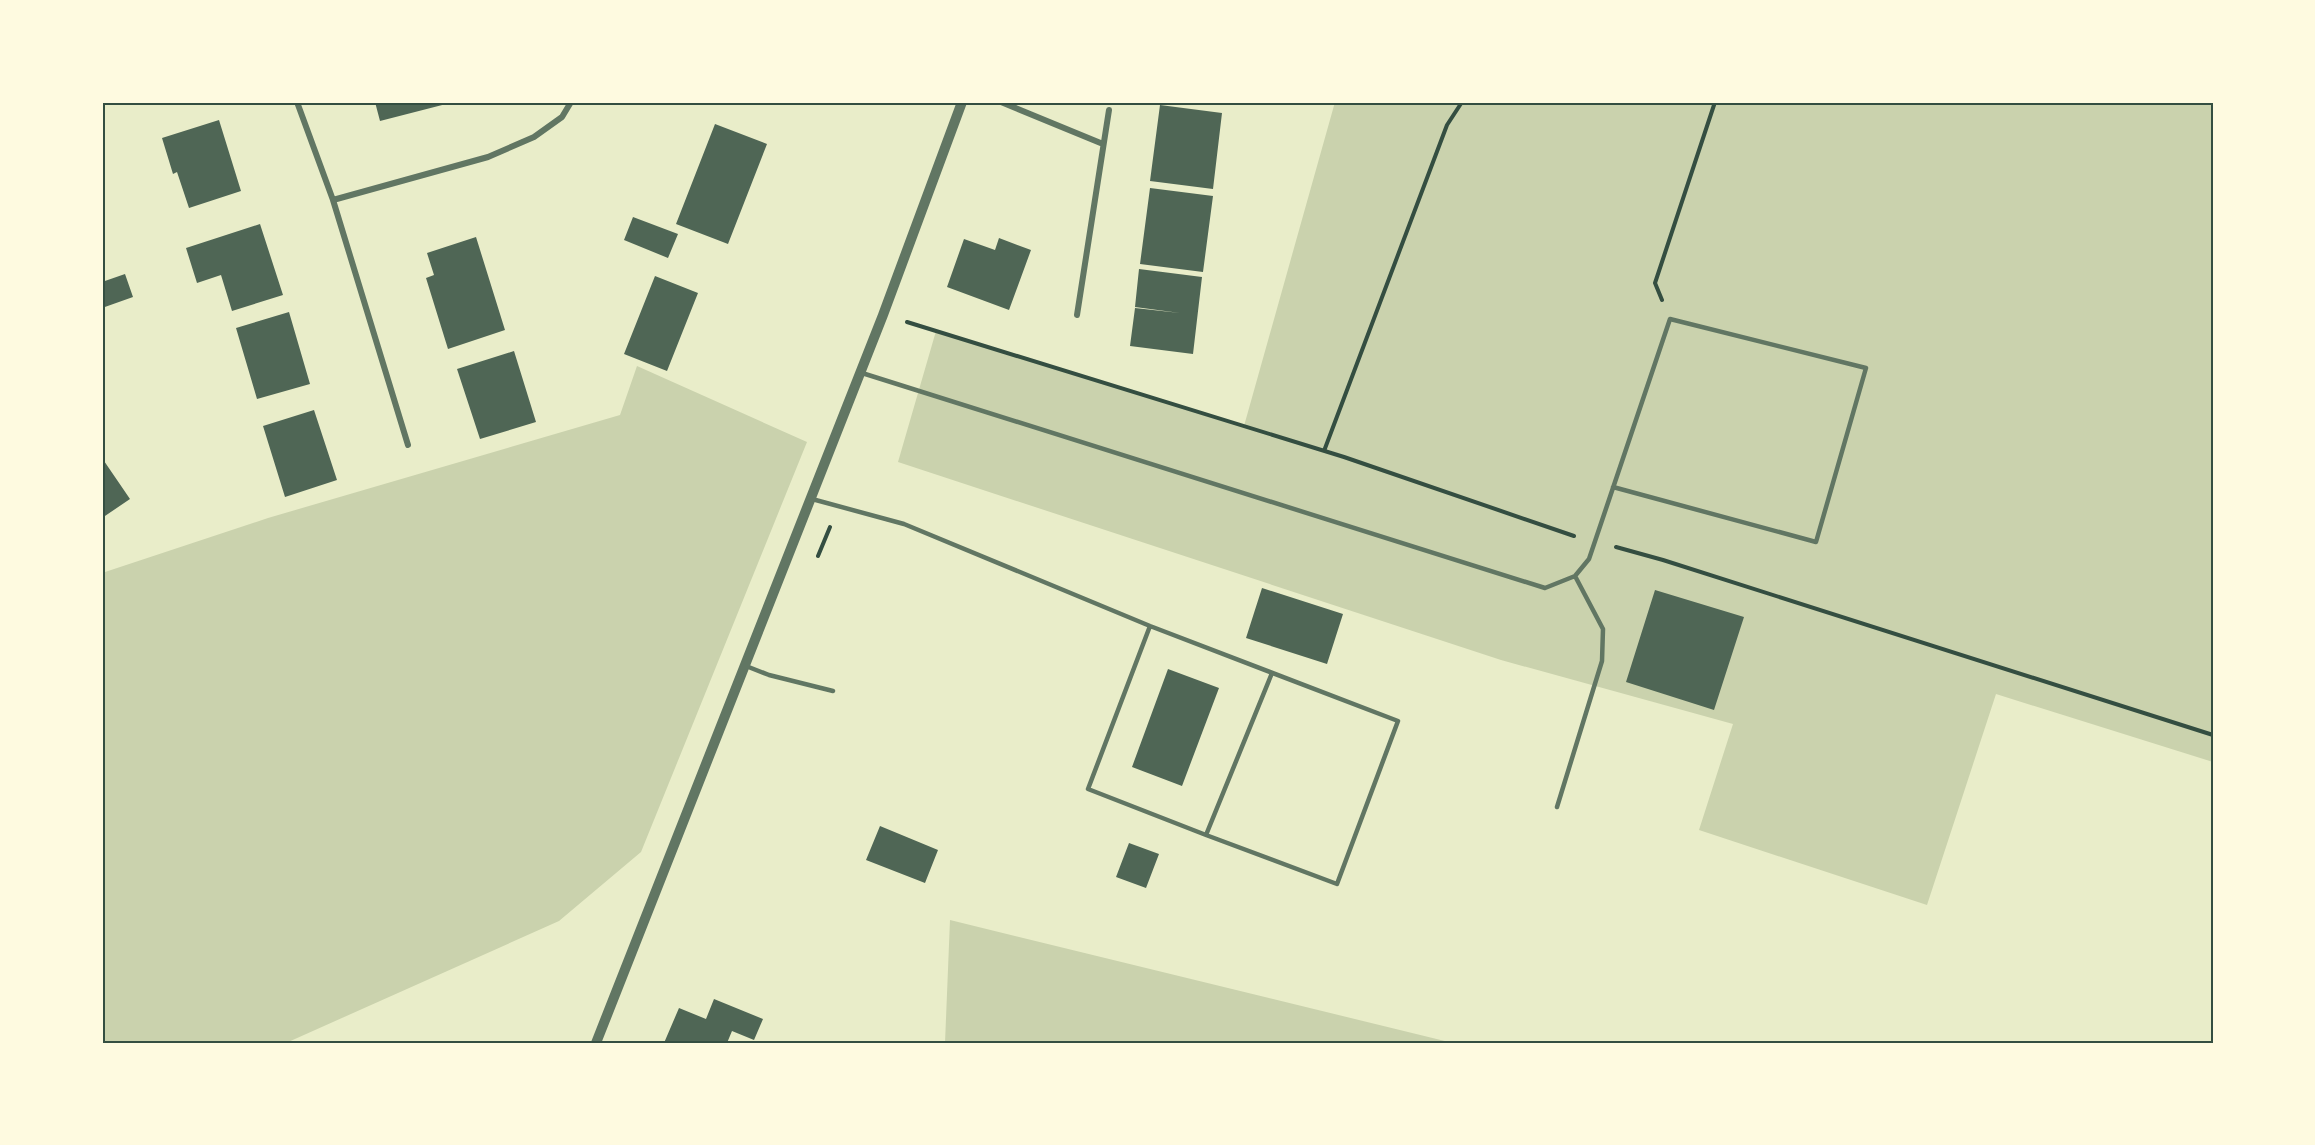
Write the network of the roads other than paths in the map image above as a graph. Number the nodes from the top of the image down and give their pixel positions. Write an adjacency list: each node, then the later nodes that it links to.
1 (297, 102): 7 (street)
2 (572, 102): 7 (street)
3 (962, 102): 9 (street)
4 (1001, 102): 6 (street)
5 (1109, 110): 6 (street)
6 (1103, 144): 8 (street)
7 (333, 200): 10 (street)
8 (1077, 315)
9 (859, 372): 12 (street); 13 (lane)
10 (408, 445)
11 (1613, 487): 11 (lane); 13 (lane)
12 (810, 498): 14 (lane); 15 (street)
13 (1575, 576): 18 (lane)
14 (1150, 627): 16 (lane); 19 (lane)
15 (744, 664): 17 (lane); 20 (street)
16 (1272, 673): 19 (lane); 19 (lane)
17 (833, 691)
18 (1557, 807)
19 (1206, 834)
20 (596, 1043)

